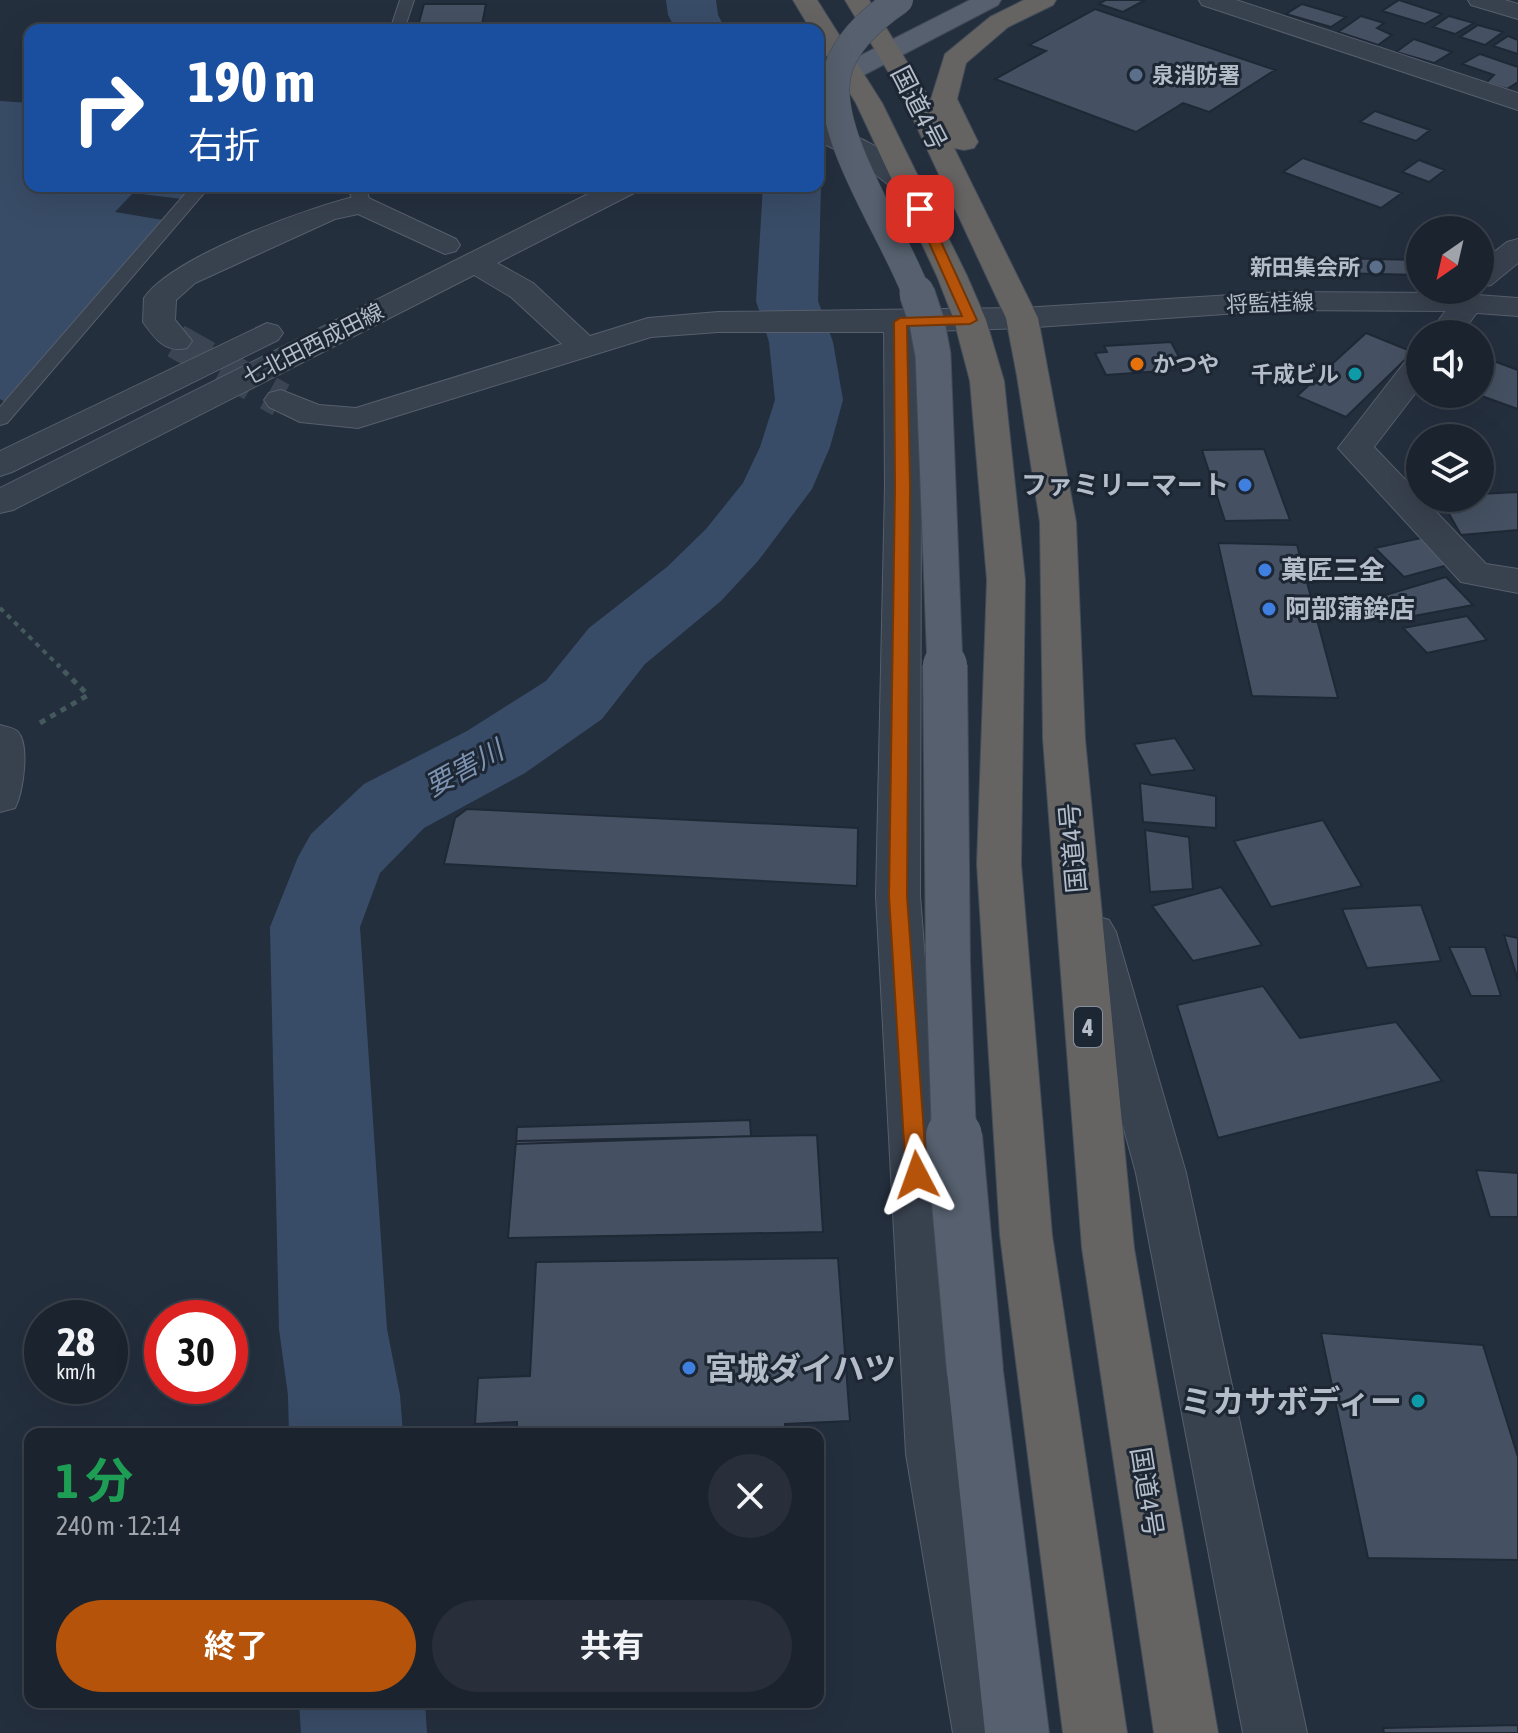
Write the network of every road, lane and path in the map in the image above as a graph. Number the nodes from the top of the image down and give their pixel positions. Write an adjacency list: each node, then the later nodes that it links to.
1 (407, 0): 13 (lane)
2 (805, 0): 14 (highway, 国道4号)
3 (857, 0): 16 (highway, 国道4号 / 4)
4 (899, 0): 50 (main road, bridge)
5 (938, 0): 16 (main road)
6 (989, 0): 16 (main road)
7 (1044, 0): 22 (highway)
8 (1211, 0): 12 (street)
9 (1275, 0): 12 (street)
10 (1480, 0): 11 (street)
11 (1518, 12)
12 (1252, 14): 19 (street)
13 (399, 24)
14 (817, 24)
15 (824, 39): 17 (highway, 国道4号)
16 (883, 41): 17 (main road); 22 (highway, 国道4号 / 4)
17 (835, 62): 18 (street); 21 (highway, 国道4号)
18 (824, 79)
19 (1518, 102)
20 (824, 134): 21 (street)
21 (909, 187): 35 (highway, 国道4号)
22 (958, 188): 34 (highway, 国道4号 / 4)
23 (196, 192): 41 (lane)
24 (555, 192): 27 (street)
25 (614, 192): 29 (street, 七北田西成田線)
26 (359, 195): 27 (street); 37 (street)
27 (445, 245): 42 (street)
28 (1518, 248): 30 (street)
29 (474, 262): 38 (street); 43 (street, 七北田西成田線)
30 (1494, 269)
31 (1406, 296): 34 (street, 将監桂線)
32 (1494, 301): 33 (street, 将監桂線)
33 (1518, 307)
34 (1022, 318): 35 (street, 将監桂線); 48 (highway, 国道4号 / 4)
35 (970, 320): 36 (street, 将監桂線); 51 (highway, 国道4号)
36 (882, 322): 38 (street, 将監桂線); 49 (street)
37 (176, 341)
38 (582, 346): 40 (street, 将監桂線)
39 (1406, 383): 44 (street)
40 (281, 400)
41 (0, 419)
42 (0, 465)
43 (0, 502)
44 (1518, 581)
45 (0, 608): 46 (path)
46 (2, 741): 47 (street)
47 (0, 797)
48 (1073, 864): 52 (highway, 国道4号 / 4); 53 (street)
49 (985, 1733)
50 (1017, 1733)
51 (1095, 1733)
52 (1186, 1733)
53 (1275, 1733)

